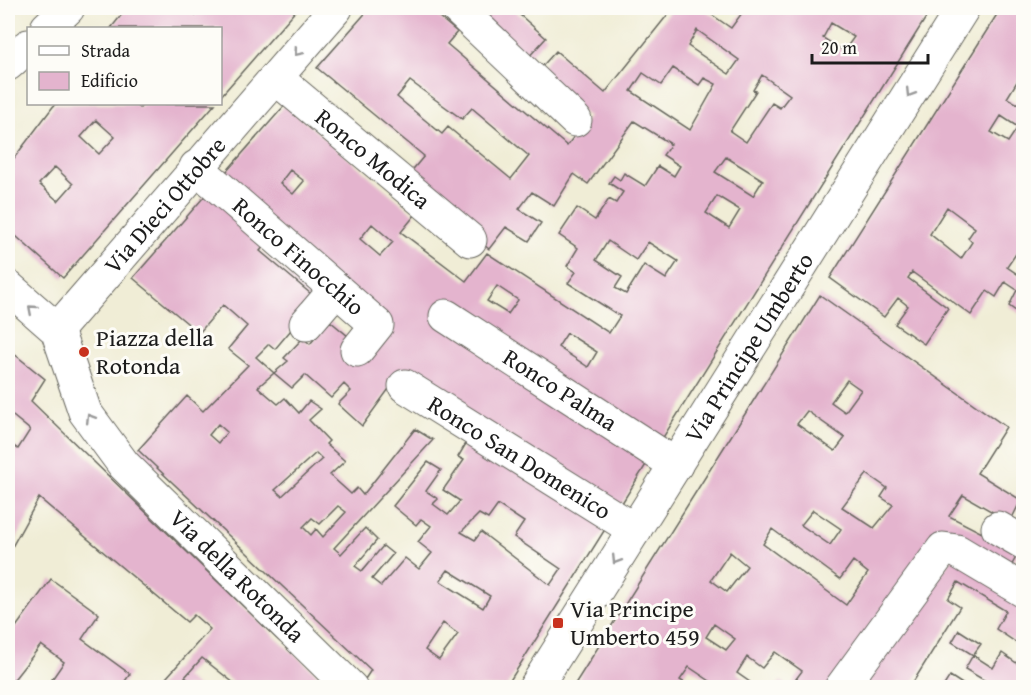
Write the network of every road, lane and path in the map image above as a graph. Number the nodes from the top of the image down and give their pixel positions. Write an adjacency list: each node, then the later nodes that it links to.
1 (68, 8): 5 (street)
2 (336, 8): 6 (street, Via Dieci Ottobre, one-way to 6)
3 (457, 8): 7 (street)
4 (963, 8): 17 (street, Via Principe Umberto, one-way to 17)
5 (48, 27)
6 (276, 78): 8 (street, Via Dieci Ottobre); 9 (street, Ronco Modica)
7 (575, 120)
8 (196, 168): 11 (street, Ronco Finocchio); 14 (street, Via Dieci Ottobre)
9 (470, 240)
10 (8, 287): 14 (street, one-way to 10)
11 (336, 289): 13 (street); 15 (street, Ronco Finocchio)
12 (446, 316): 17 (street, Ronco Palma)
13 (306, 324)
14 (57, 330): 20 (street, Via della Rotonda, one-way to 14)
15 (357, 350)
16 (405, 386): 18 (street, Ronco San Domenico)
17 (676, 465): 18 (street, Via Principe Umberto)
18 (634, 530): 21 (street, Via Principe Umberto, one-way to 21)
19 (1023, 591): 22 (street)
20 (351, 687)
21 (536, 687)
22 (841, 687)

